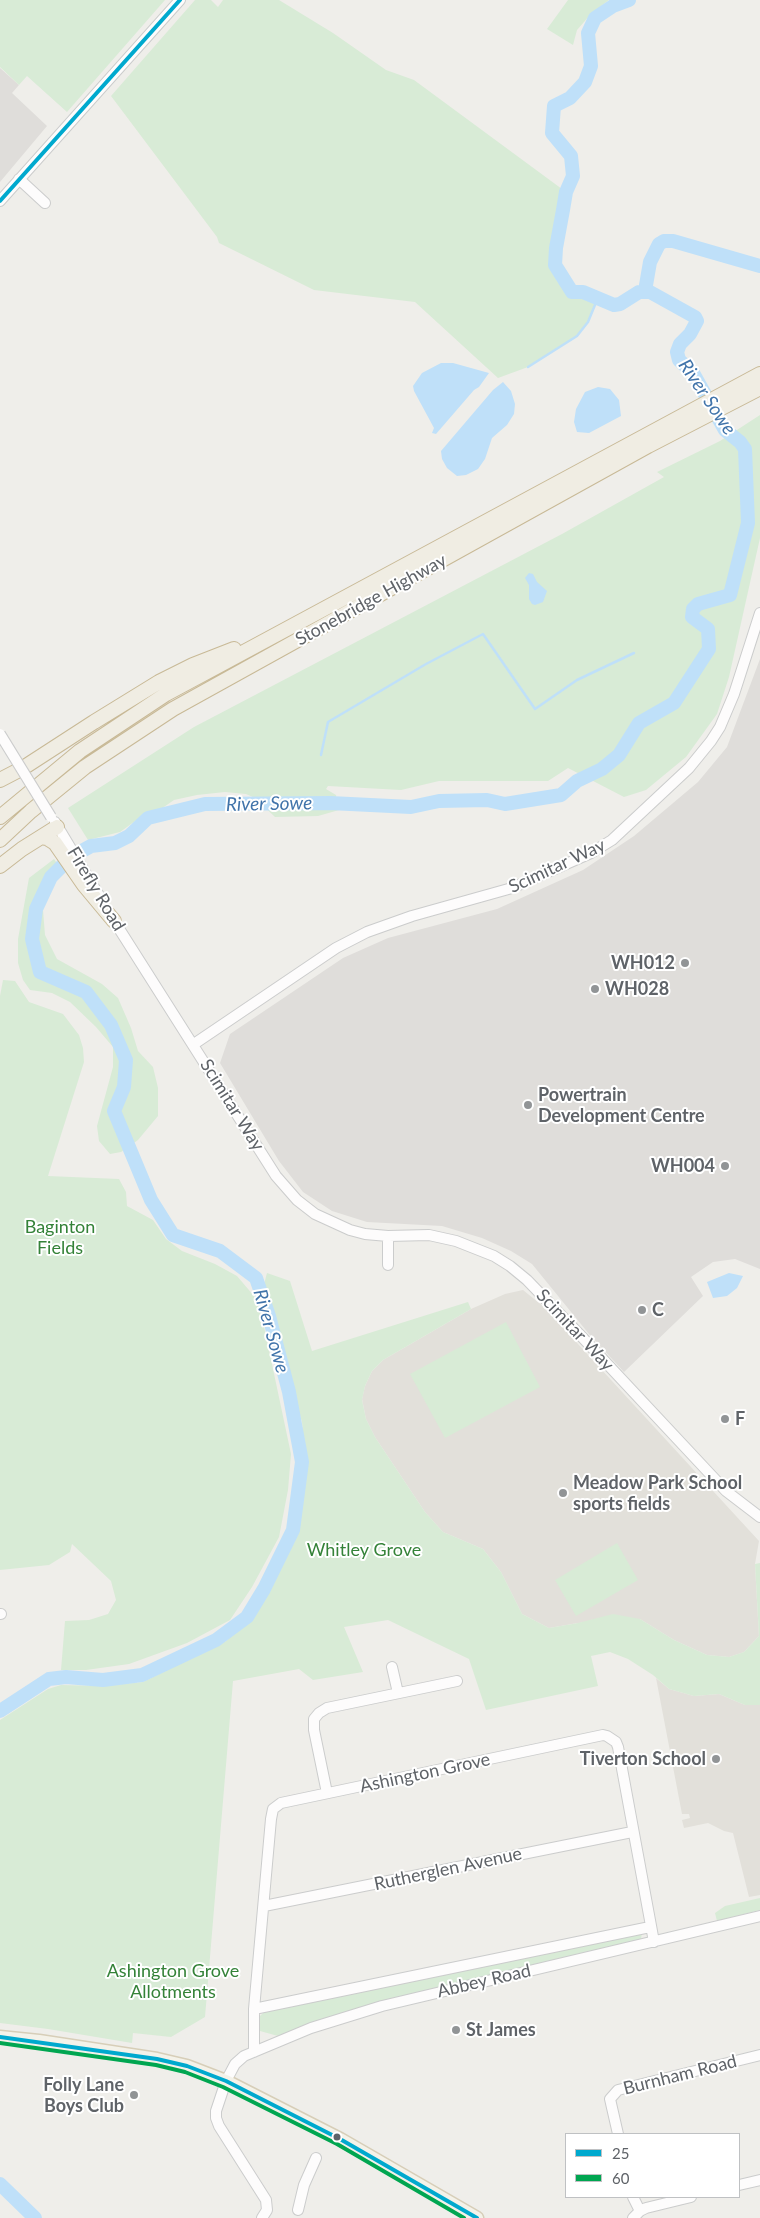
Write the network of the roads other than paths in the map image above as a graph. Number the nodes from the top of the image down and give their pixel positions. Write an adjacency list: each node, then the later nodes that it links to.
1 (180, 0): 2 (street)
2 (19, 180): 3 (street); 4 (street)
3 (0, 201)
4 (45, 203)
5 (760, 366): 9 (highway)
6 (760, 374): 9 (highway, Stonebridge Highway)
7 (760, 388): 9 (highway, Stonebridge Highway)
8 (760, 398): 9 (highway)
9 (727, 399): 10 (highway, Stonebridge Highway); 10 (highway)
10 (697, 419): 12 (highway, Stonebridge Highway); 17 (highway, Stonebridge Highway)
11 (760, 614): 20 (street, Scimitar Way)
12 (290, 627): 14 (highway); 15 (highway, Stonebridge Highway)
13 (0, 734): 16 (street, bridge)
14 (0, 780)
15 (0, 817)
16 (57, 831): 18 (highway); 19 (highway)
17 (0, 840)
18 (0, 866)
19 (114, 921): 20 (street, Firefly Road)
20 (194, 1044): 21 (street, Scimitar Way)
21 (388, 1236): 22 (street); 23 (street, Scimitar Way)
22 (388, 1265)
23 (760, 1517)
24 (392, 1667): 26 (street)
25 (456, 1681): 26 (street)
26 (398, 1693): 27 (street)
27 (327, 1793): 28 (street, Ashington Grove); 29 (street, Ashington Grove)
28 (632, 1832): 29 (street, Rutherglen Avenue); 31 (street, Ashington Grove)
29 (264, 1906): 33 (street, Ashington Grove)
30 (760, 1916): 32 (street, Abbey Road)
31 (650, 1927): 32 (street, Ashington Grove); 33 (street, Abbey Road)
32 (654, 1942): 35 (street, Abbey Road)
33 (254, 2009): 35 (street, Ashington Grove)
34 (0, 2037): 37 (main road)
35 (254, 2052): 37 (street, Abbey Road)
36 (760, 2056): 38 (street, Burnham Road)
37 (226, 2081): 46 (street, Abbey Road); 47 (main road)
38 (618, 2133)
39 (316, 2158): 44 (street)
40 (760, 2180): 41 (street)
41 (740, 2186)
42 (633, 2198): 45 (street)
43 (688, 2198): 45 (street)
44 (298, 2210)
45 (636, 2214)
46 (262, 2218)
47 (477, 2218)

